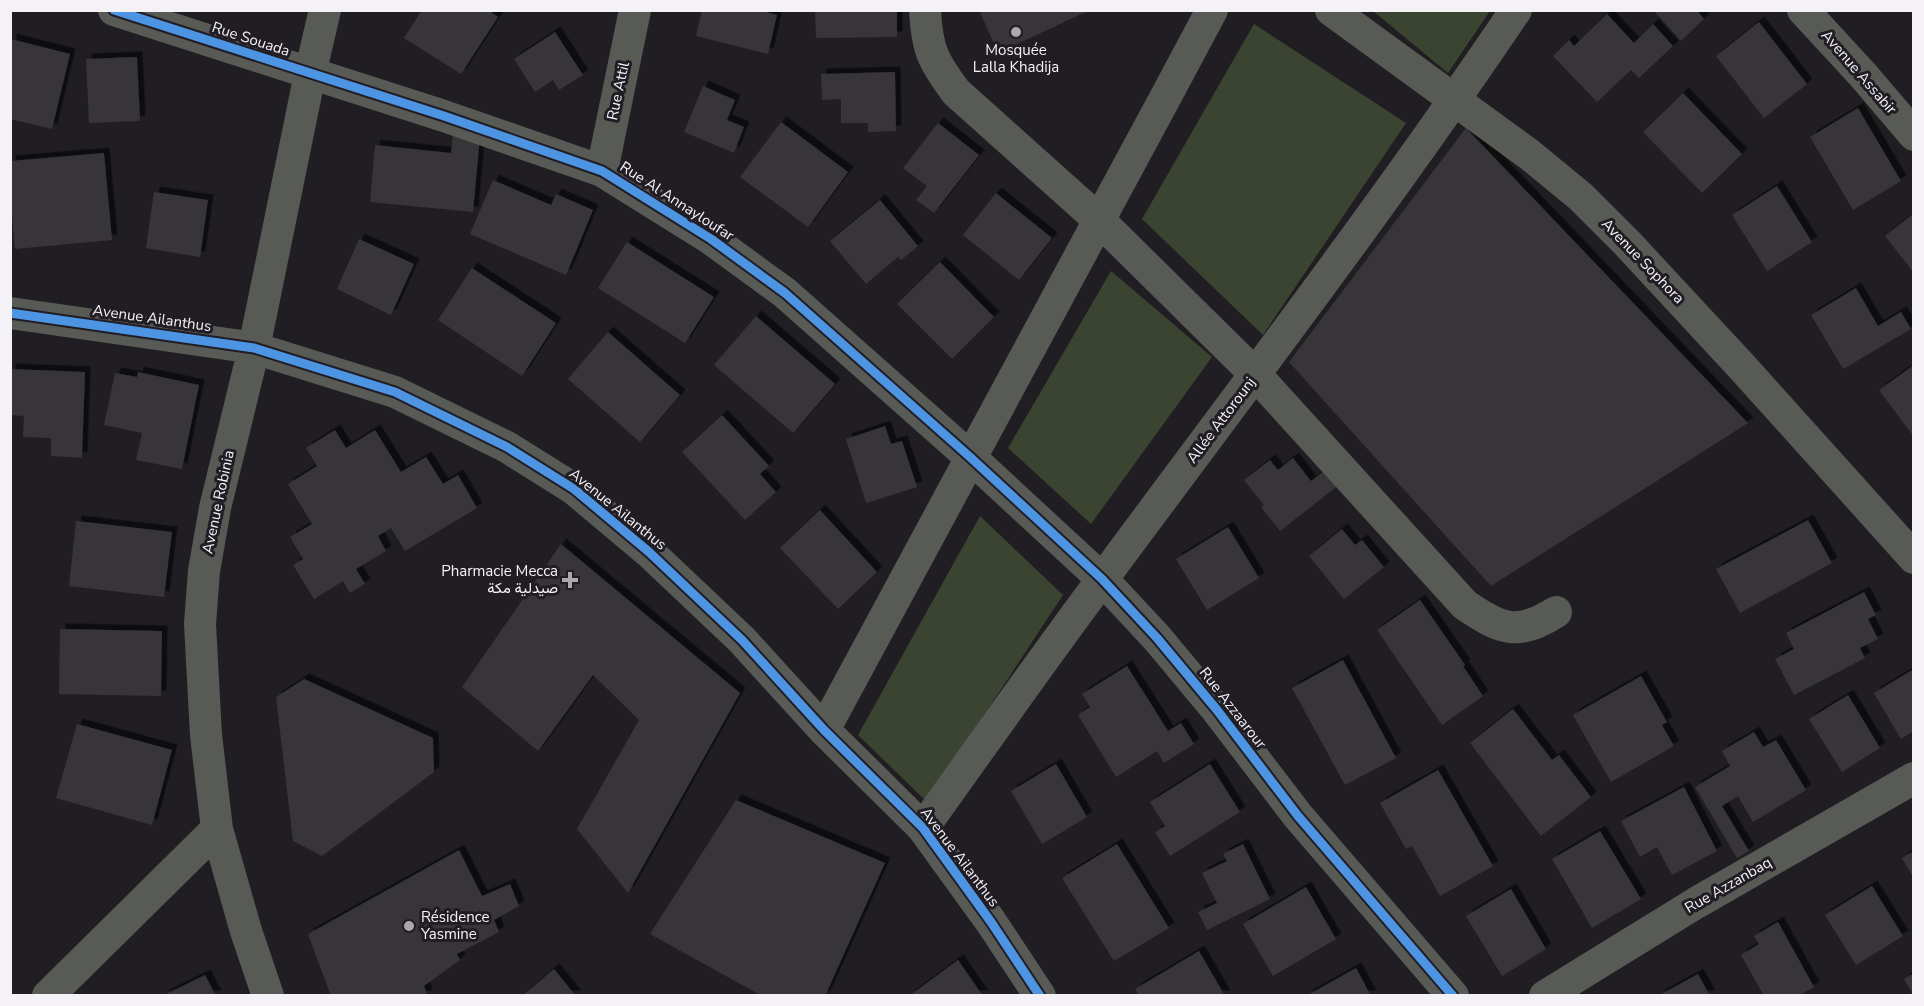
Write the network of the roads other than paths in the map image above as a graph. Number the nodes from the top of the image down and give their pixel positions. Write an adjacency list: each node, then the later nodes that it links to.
1 (114, 10): 9 (street, Rue Souada)
2 (325, 10): 9 (street, Avenue Robinia)
3 (635, 10): 12 (street, Rue Attil)
4 (925, 10): 13 (street)
5 (1212, 10): 13 (street)
6 (1331, 10): 10 (street, Avenue Sophora)
7 (1516, 10): 10 (street, Allée Attorounj)
8 (1803, 10): 11 (street, Avenue Assabir)
9 (310, 74): 12 (street, Rue Al Annayloufar); 15 (street, Avenue Robinia)
10 (1455, 100): 16 (street, Allée Attorounj); 18 (street, Avenue Sophora)
11 (1914, 135)
12 (602, 171): 17 (street, Rue Al Annayloufar)
13 (1100, 221): 16 (street); 17 (street)
14 (10, 313): 15 (street, Avenue Ailanthus)
15 (254, 348): 21 (street, Avenue Ailanthus); 24 (street, Avenue Robinia)
16 (1255, 374): 19 (street, Allée Attorounj); 20 (street)
17 (970, 457): 19 (street, Rue Azzaarour); 21 (street)
18 (1914, 558)
19 (1102, 579): 23 (street, Allée Attorounj); 28 (street, Rue Azzaarour)
20 (1556, 612)
21 (824, 730): 23 (street, Avenue Ailanthus)
22 (1914, 778): 29 (street, Rue Azzanbaq)
23 (922, 828): 27 (street, Avenue Ailanthus)
24 (217, 829): 25 (street); 26 (street, Avenue Robinia)
25 (48, 996)
26 (268, 996)
27 (1040, 996)
28 (1453, 996)
29 (1545, 996)

